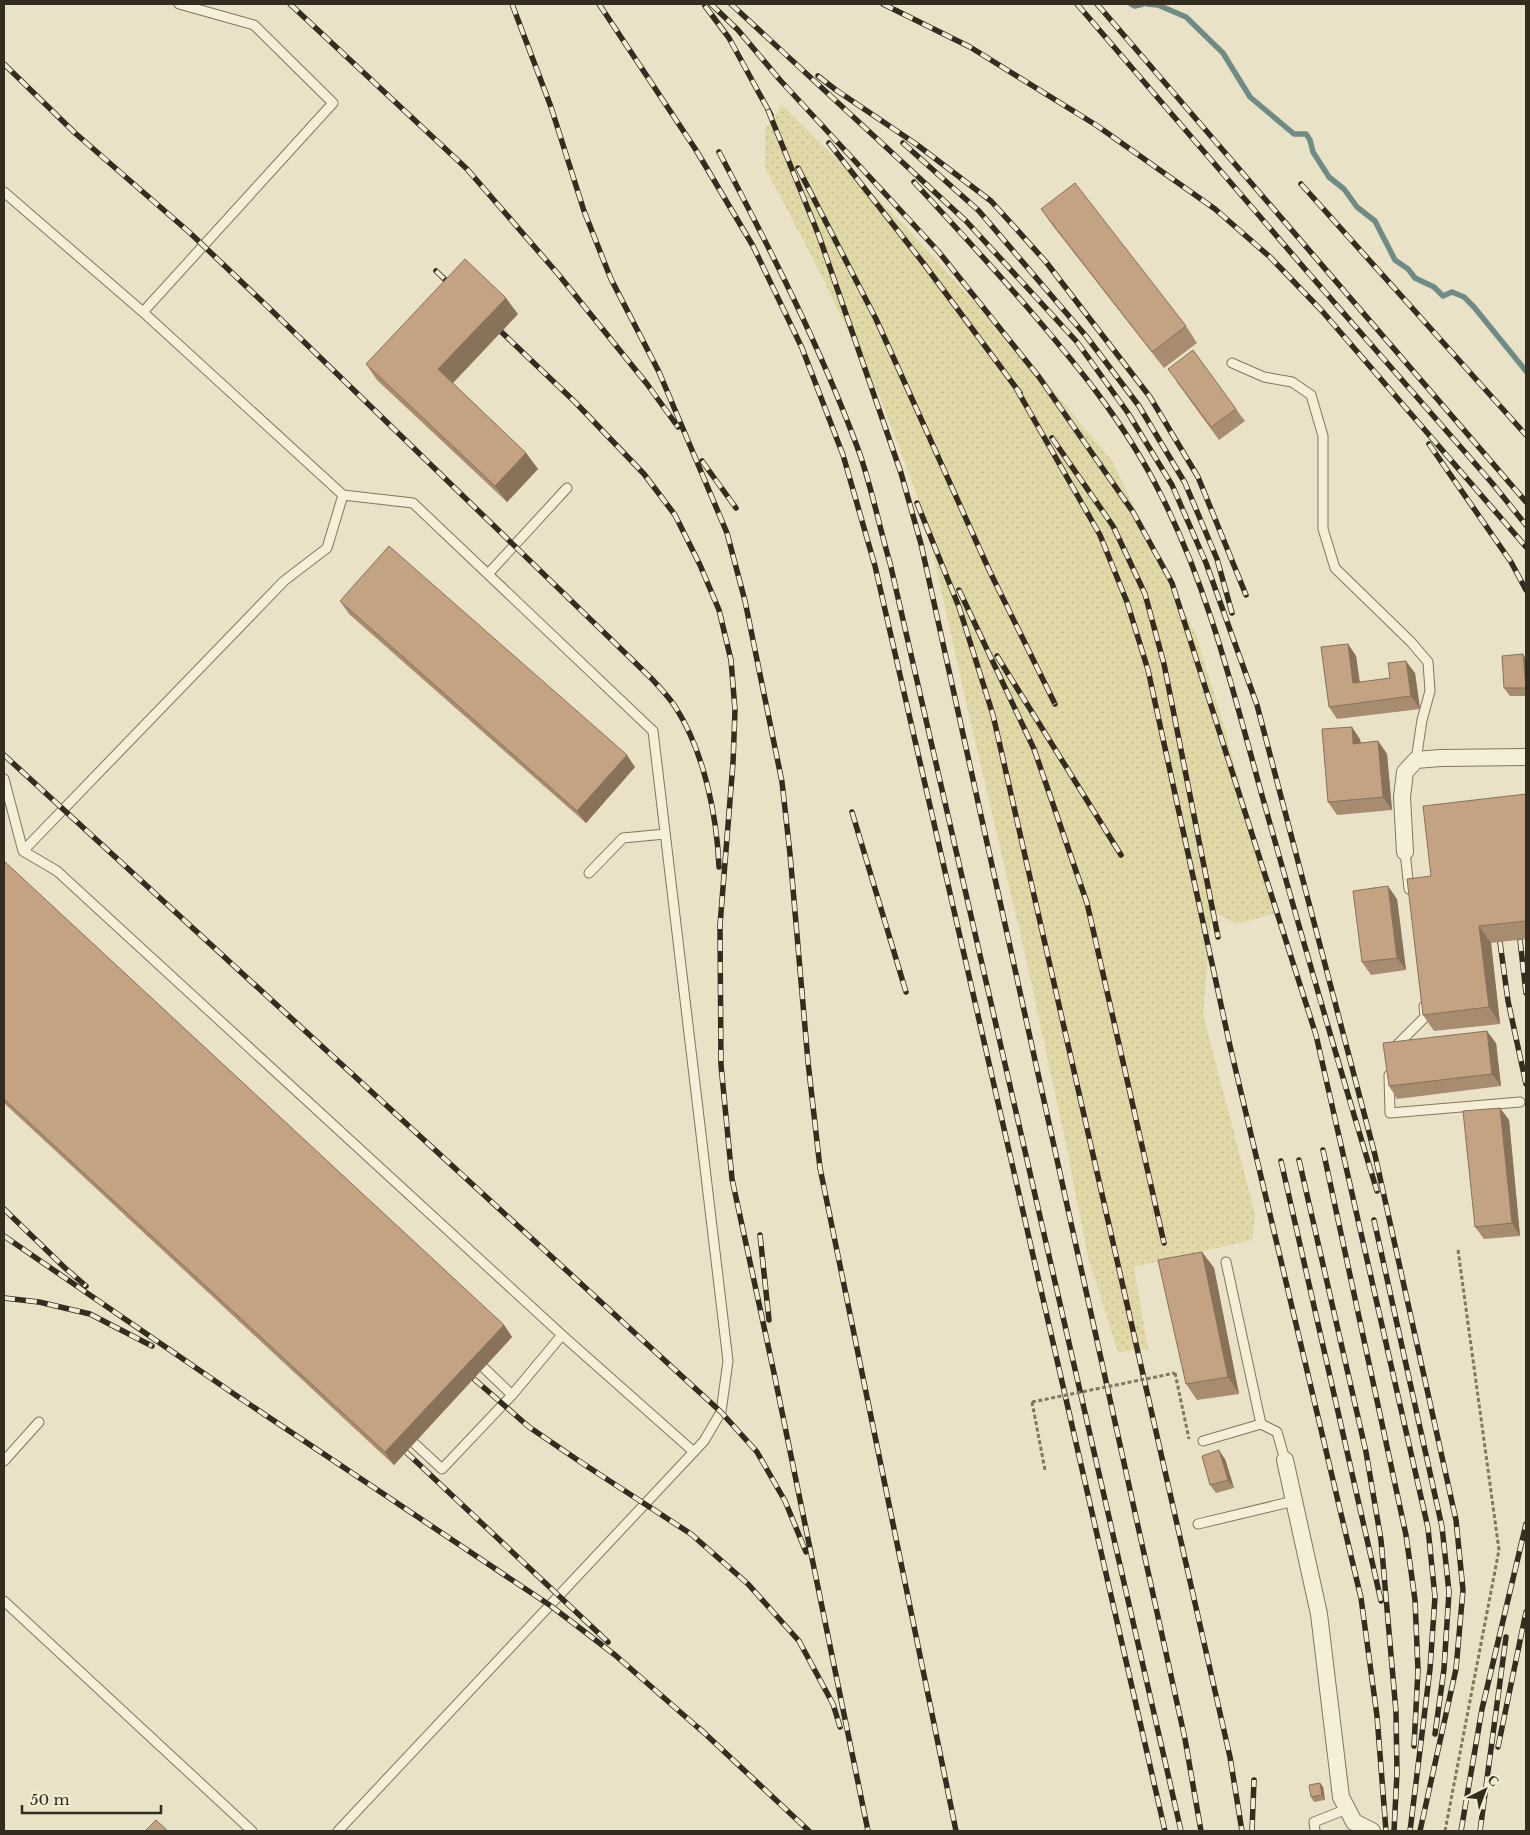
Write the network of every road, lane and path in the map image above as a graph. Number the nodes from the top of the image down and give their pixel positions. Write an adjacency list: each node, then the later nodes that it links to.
1 (179, 4): 3 (lane)
2 (4, 192): 3 (lane)
3 (143, 312): 6 (lane)
4 (1232, 363): 9 (lane)
5 (567, 488): 7 (lane)
6 (343, 495): 7 (lane); 12 (lane)
7 (488, 574): 11 (lane)
8 (1526, 757): 9 (street)
9 (1416, 760): 13 (street)
10 (4, 779): 12 (lane)
11 (665, 834): 14 (lane); 30 (lane)
12 (24, 851): 22 (lane)
13 (1404, 852): 15 (lane)
14 (589, 873)
15 (1411, 900)
16 (1423, 998): 17 (lane)
17 (1388, 1054)
18 (1388, 1064): 19 (lane)
19 (1520, 1102)
20 (1458, 1250): 42 (path)
21 (1226, 1262): 26 (lane)
22 (562, 1335): 24 (lane); 30 (lane)
23 (484, 1368): 24 (lane)
24 (512, 1395): 28 (lane)
25 (39, 1422): 32 (lane)
26 (1261, 1424): 27 (lane); 31 (lane)
27 (1203, 1441)
28 (414, 1443)
29 (1191, 1444): 33 (path, bridge)
30 (694, 1452): 39 (lane)
31 (1286, 1460): 34 (street)
32 (4, 1461)
33 (1045, 1470)
34 (1294, 1501): 35 (lane); 37 (street)
35 (1198, 1524)
36 (4, 1601): 38 (lane)
37 (1347, 1809): 40 (lane); 41 (street)
38 (252, 1831)
39 (338, 1831)
40 (1315, 1831)
41 (1372, 1831)
42 (1445, 1831)

